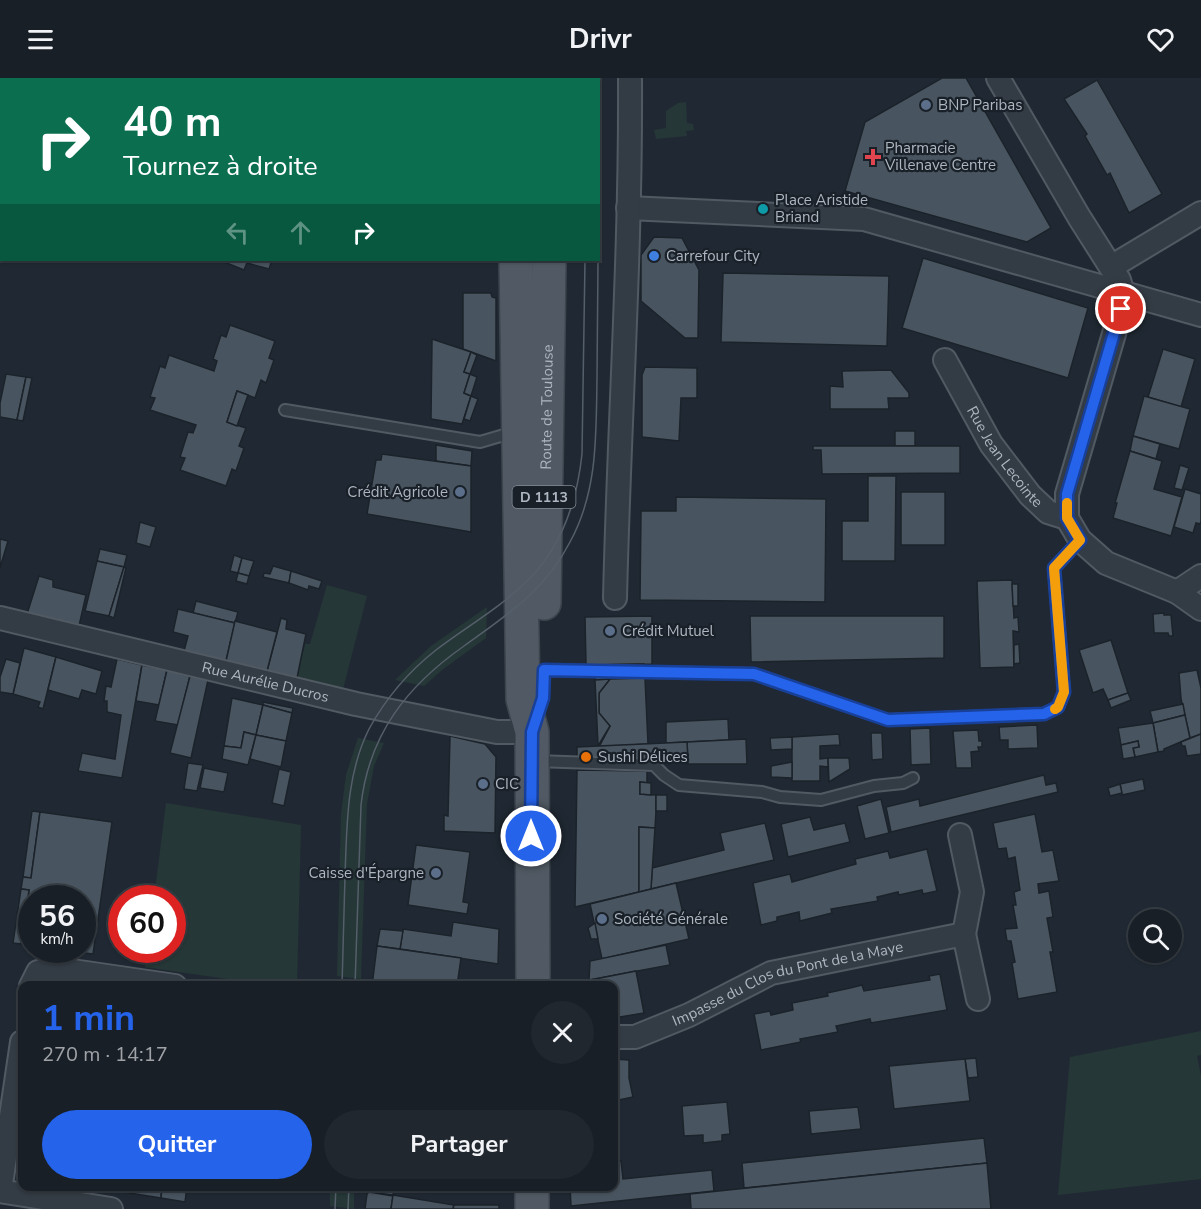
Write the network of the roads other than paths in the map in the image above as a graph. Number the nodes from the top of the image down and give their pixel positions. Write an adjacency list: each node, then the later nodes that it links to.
1 (998, 78): 7 (street)
2 (630, 80): 3 (street)
3 (628, 208): 8 (street); 18 (street)
4 (1201, 213): 7 (street)
5 (516, 261): 13 (main road, Route de Toulouse / D 1113)
6 (549, 261): 12 (main road, Route de Toulouse / D 1113)
7 (1111, 267): 8 (street)
8 (1123, 293): 9 (street); 14 (street, Rue Jean Lecointe)
9 (1201, 315)
10 (945, 360): 14 (street, Rue Jean Lecointe)
11 (285, 411): 13 (lane)
12 (547, 411): 13 (lane); 21 (main road, Route de Toulouse / D 1113)
13 (519, 435): 22 (main road, Route de Toulouse / D 1113)
14 (1067, 518): 15 (street)
15 (1080, 540): 17 (street); 21 (lane)
16 (1201, 576): 17 (street)
17 (1177, 592): 19 (street)
18 (615, 598)
19 (1201, 609)
20 (0, 618): 22 (street, Rue Aurélie Ducros)
21 (544, 670): 22 (main road, Route de Toulouse / D 1113)
22 (532, 747): 23 (lane); 28 (main road, Route de Toulouse / D 1113)
23 (913, 778)
24 (960, 835): 25 (street)
25 (964, 934): 29 (street); 30 (street, Impasse du Clos du Pont de la Maye)
26 (34, 981): 27 (street)
27 (141, 981)
28 (533, 981)
29 (978, 999)
30 (618, 1037)
31 (18, 1069): 32 (street)
32 (0, 1191): 34 (street)
33 (532, 1191): 35 (main road)
34 (111, 1209)
35 (532, 1209)

